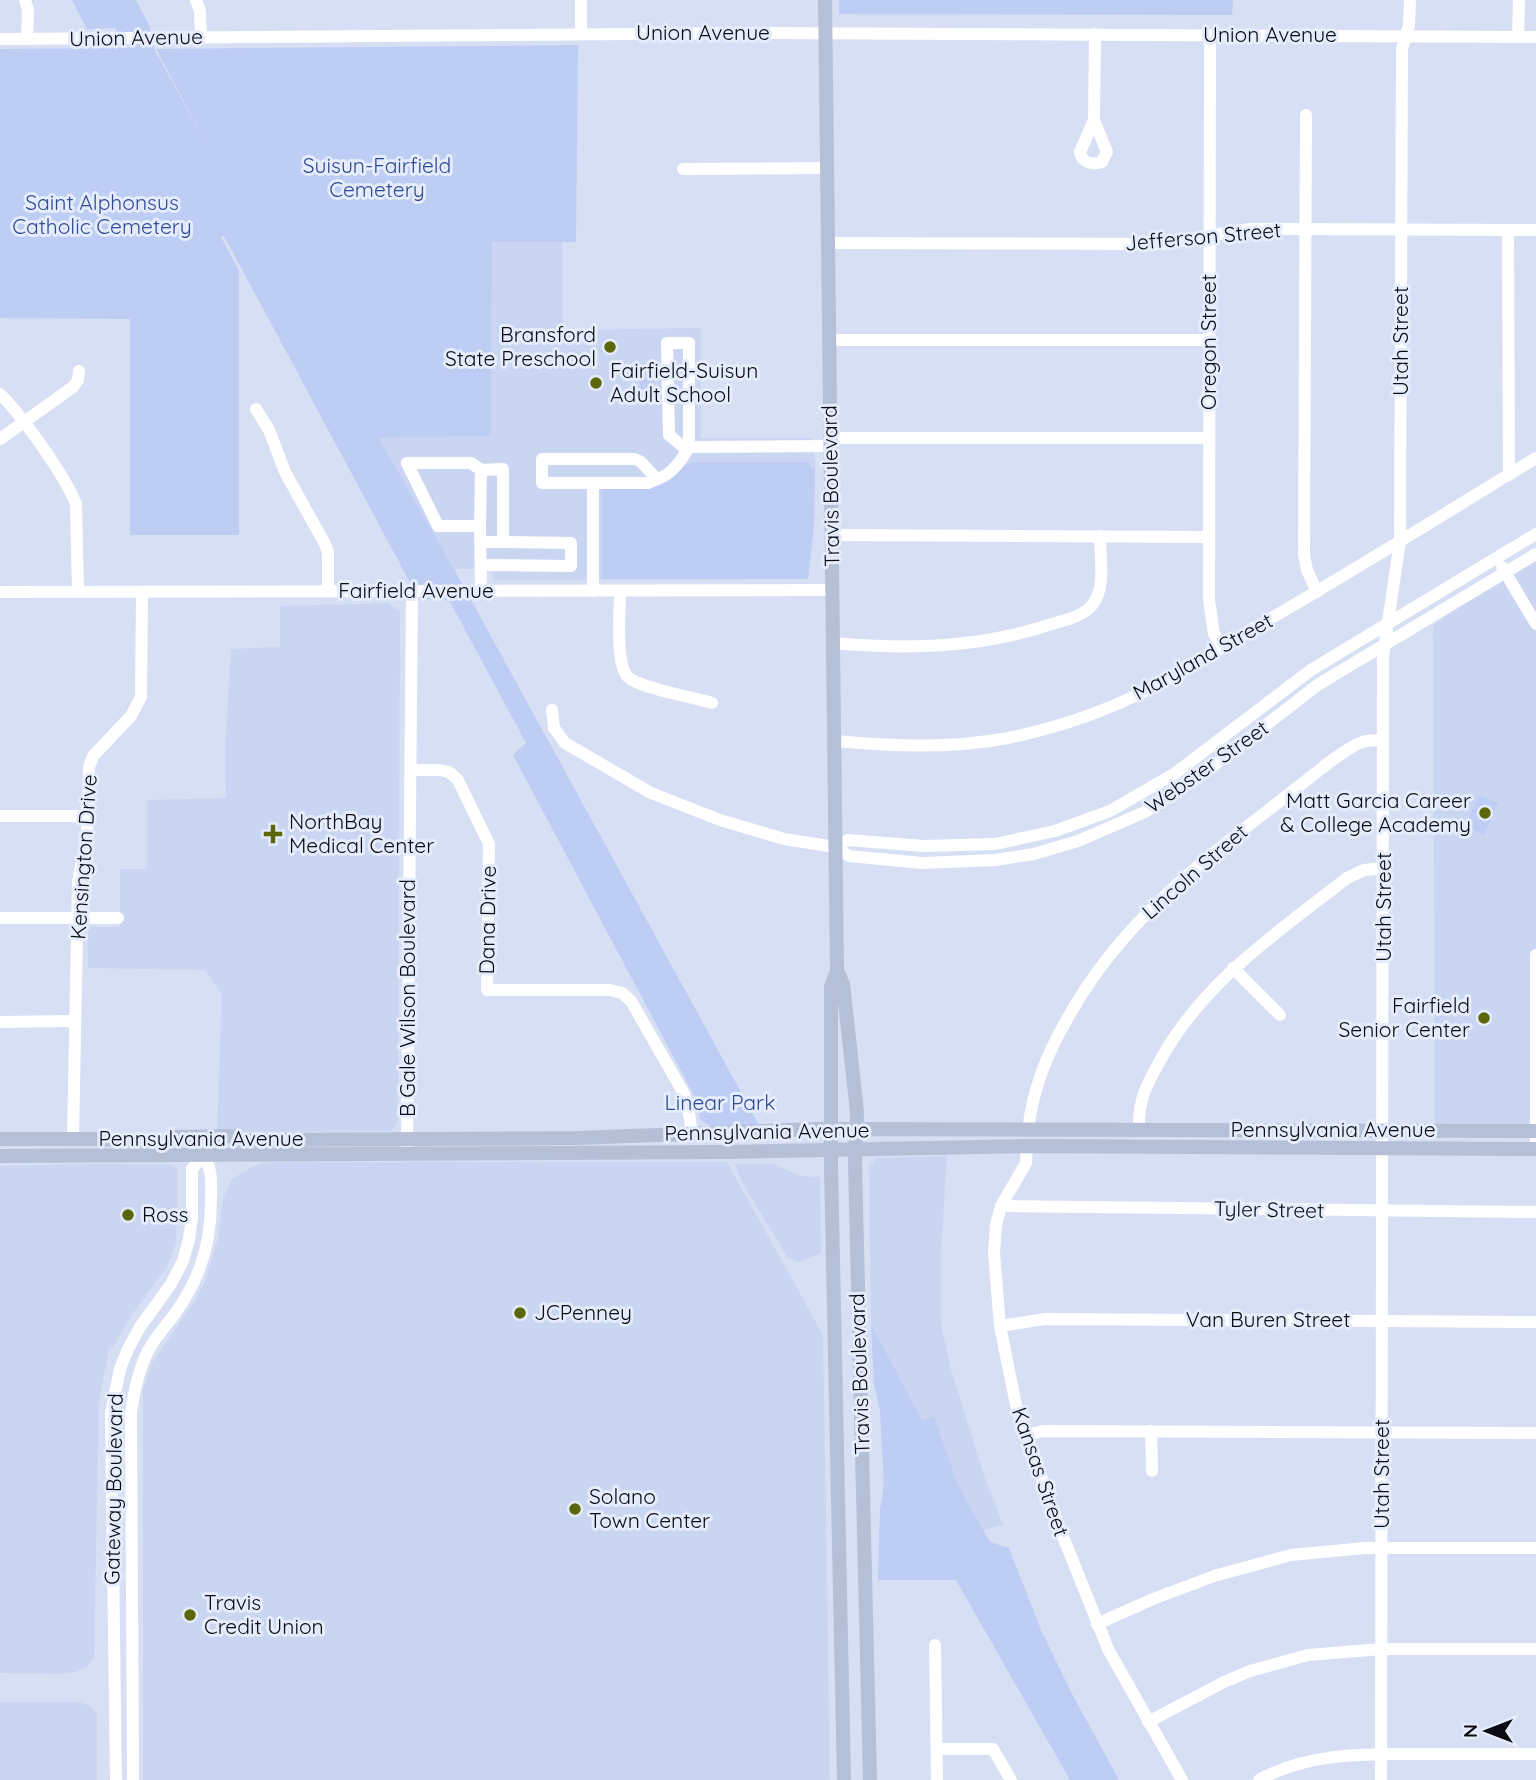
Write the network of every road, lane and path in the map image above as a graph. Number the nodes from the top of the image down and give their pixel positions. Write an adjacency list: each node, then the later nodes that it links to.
1 (25, 0): 16 (street)
2 (196, 0): 11 (street)
3 (581, 0): 7 (street)
4 (825, 0): 8 (main road, Travis Boulevard)
5 (1409, 0): 12 (street)
6 (1519, 0): 13 (street)
7 (580, 33): 8 (street, Union Avenue); 11 (street, Union Avenue)
8 (825, 33): 9 (street, Union Avenue); 19 (main road, Travis Boulevard)
9 (1095, 34): 10 (street, Union Avenue); 18 (street)
10 (1210, 35): 12 (street, Union Avenue); 25 (street, Oregon Street)
11 (201, 36): 16 (street, Union Avenue)
12 (1406, 36): 13 (street, Union Avenue); 22 (street, Utah Street)
13 (1518, 37): 14 (street, Union Avenue)
14 (1536, 37)
15 (0, 39): 16 (street, Union Avenue)
16 (27, 39)
17 (1306, 114): 21 (street)
18 (1094, 120)
19 (827, 168): 20 (street); 26 (main road, Travis Boulevard)
20 (683, 169)
21 (1306, 230): 22 (street, Jefferson Street); 25 (street, Jefferson Street); 62 (street)
22 (1402, 230): 23 (street, Jefferson Street); 47 (street, Utah Street)
23 (1508, 230): 24 (street, Jefferson Street); 39 (street)
24 (1536, 230)
25 (1210, 236): 26 (street, Jefferson Street); 28 (street, Oregon Street)
26 (827, 243): 27 (main road, Travis Boulevard)
27 (829, 340): 28 (street); 35 (main road, Travis Boulevard)
28 (1209, 340): 33 (street, Oregon Street)
29 (79, 371): 32 (street)
30 (0, 394): 32 (street)
31 (256, 409): 55 (street)
32 (23, 422): 34 (street); 60 (street)
33 (1209, 438): 35 (street); 46 (street, Oregon Street)
34 (0, 439)
35 (830, 442): 36 (street); 44 (main road, Travis Boulevard)
36 (689, 446): 36 (street); 40 (street)
37 (1536, 458): 39 (street, Maryland Street)
38 (481, 470): 42 (street); 42 (street); 49 (street)
39 (1509, 475): 47 (street, Maryland Street)
40 (657, 479): 41 (street); 41 (street)
41 (593, 483): 58 (street)
42 (480, 526): 48 (street)
43 (1536, 534): 51 (street, Webster Street)
44 (831, 535): 45 (street); 54 (main road, Travis Boulevard)
45 (1100, 536): 46 (street); 66 (street)
46 (1208, 537): 68 (street, Oregon Street)
47 (1400, 541): 62 (street, Maryland Street); 64 (street, Utah Street)
48 (481, 542): 49 (street); 52 (street)
49 (503, 542): 52 (street)
50 (1536, 554): 53 (street, Webster Street)
51 (1497, 558): 53 (street); 64 (street, Webster Street)
52 (481, 565): 57 (street)
53 (1505, 572): 65 (street); 67 (street, Webster Street)
54 (832, 590): 59 (street, Fairfield Avenue); 66 (main road, Travis Boulevard)
55 (328, 591): 56 (street, Fairfield Avenue); 61 (street, Fairfield Avenue)
56 (412, 591): 57 (street, Fairfield Avenue); 73 (street, B Gale Wilson Boulevard)
57 (481, 591): 58 (street, Fairfield Avenue)
58 (593, 591): 59 (street, Fairfield Avenue)
59 (620, 591): 69 (street)
60 (78, 592): 61 (street, Fairfield Avenue); 63 (street, Fairfield Avenue)
61 (142, 592): 75 (street, Kensington Drive)
62 (1317, 592): 68 (street, Maryland Street)
63 (0, 593)
64 (1389, 624): 67 (street, Utah Street); 76 (street, Webster Street)
65 (1536, 624)
66 (833, 643): 72 (main road, Travis Boulevard)
67 (1385, 646): 71 (street, Utah Street); 76 (street, Webster Street)
68 (1223, 647): 72 (street, Maryland Street)
69 (712, 703)
70 (552, 710): 76 (street)
71 (1383, 740): 77 (street, Utah Street); 90 (street, Lincoln Street)
72 (834, 741): 76 (main road, Travis Boulevard)
73 (411, 771): 93 (street, Dana Drive); 94 (street, B Gale Wilson Boulevard)
74 (0, 816): 75 (street)
75 (87, 816): 79 (street, Kensington Drive)
76 (835, 847): 83 (main road, Travis Boulevard)
77 (1384, 869): 82 (street); 91 (street, Utah Street)
78 (0, 918): 79 (street)
79 (78, 918): 80 (street); 85 (street, Kensington Drive)
80 (118, 918)
81 (1536, 955): 92 (street)
82 (1233, 968): 84 (street); 89 (street)
83 (837, 971): 87 (main road, Travis Boulevard); 88 (main road, Travis Boulevard)
84 (1280, 1015)
85 (74, 1021): 86 (street); 96 (street, Kensington Drive)
86 (0, 1022)
87 (831, 1129): 88 (main road, Pennsylvania Avenue); 93 (main road, Pennsylvania Avenue); 103 (main road, Travis Boulevard)
88 (856, 1129): 90 (main road, Pennsylvania Avenue); 101 (main road, Travis Boulevard)
89 (1139, 1129): 90 (main road, Pennsylvania Avenue); 91 (main road, Pennsylvania Avenue)
90 (1028, 1130)
91 (1383, 1130): 92 (main road, Pennsylvania Avenue); 100 (street, Utah Street)
92 (1536, 1131): 102 (street)
93 (692, 1133): 94 (main road, Pennsylvania Avenue)
94 (407, 1138): 97 (main road, Pennsylvania Avenue); 104 (street, B Gale Wilson Boulevard)
95 (0, 1139): 96 (main road, Pennsylvania Avenue)
96 (74, 1139): 98 (main road, Pennsylvania Avenue); 105 (main road); 107 (main road)
97 (240, 1140): 98 (main road, Pennsylvania Avenue); 106 (main road)
98 (167, 1142): 106 (main road)
99 (1027, 1146): 100 (main road, Pennsylvania Avenue); 101 (main road, Pennsylvania Avenue); 108 (street, Kansas Street)
100 (1382, 1148): 102 (main road, Pennsylvania Avenue); 109 (street, Utah Street)
101 (855, 1149): 103 (main road, Pennsylvania Avenue); 132 (main road, Travis Boulevard)
102 (1536, 1149)
103 (831, 1150): 104 (main road, Pennsylvania Avenue); 131 (main road, Travis Boulevard)
104 (406, 1153): 106 (main road, Pennsylvania Avenue)
105 (86, 1155): 106 (main road, Pennsylvania Avenue); 107 (main road, Pennsylvania Avenue)
106 (204, 1155): 129 (street, Gateway Boulevard); 130 (street, Gateway Boulevard)
107 (3, 1156)
108 (1001, 1206): 109 (street, Tyler Street); 113 (street, Kansas Street)
109 (1382, 1211): 110 (street, Tyler Street); 111 (street, Utah Street)
110 (1536, 1212)
111 (1382, 1321): 112 (street, Van Buren Street); 113 (street, Van Buren Street); 115 (street, Utah Street)
112 (1536, 1322)
113 (1000, 1325): 117 (street, Kansas Street)
114 (1151, 1431): 115 (street); 117 (street); 118 (street)
115 (1382, 1432): 116 (street); 119 (street, Utah Street)
116 (1536, 1433)
117 (1026, 1435): 121 (street, Kansas Street)
118 (1152, 1471)
119 (1382, 1548): 120 (street); 121 (street); 123 (street, Utah Street)
120 (1536, 1548)
121 (1097, 1624): 125 (street, Kansas Street)
122 (935, 1645): 126 (street)
123 (1382, 1649): 124 (street); 125 (street); 127 (street, Utah Street)
124 (1536, 1649)
125 (1148, 1722): 135 (street, Kansas Street)
126 (937, 1749): 133 (street); 134 (street)
127 (1380, 1754): 128 (street); 136 (street); 137 (street, Utah Street)
128 (1536, 1754)
129 (116, 1780)
130 (132, 1780)
131 (844, 1780)
132 (870, 1780)
133 (937, 1780)
134 (1011, 1780)
135 (1182, 1780)
136 (1259, 1780)
137 (1381, 1780)

